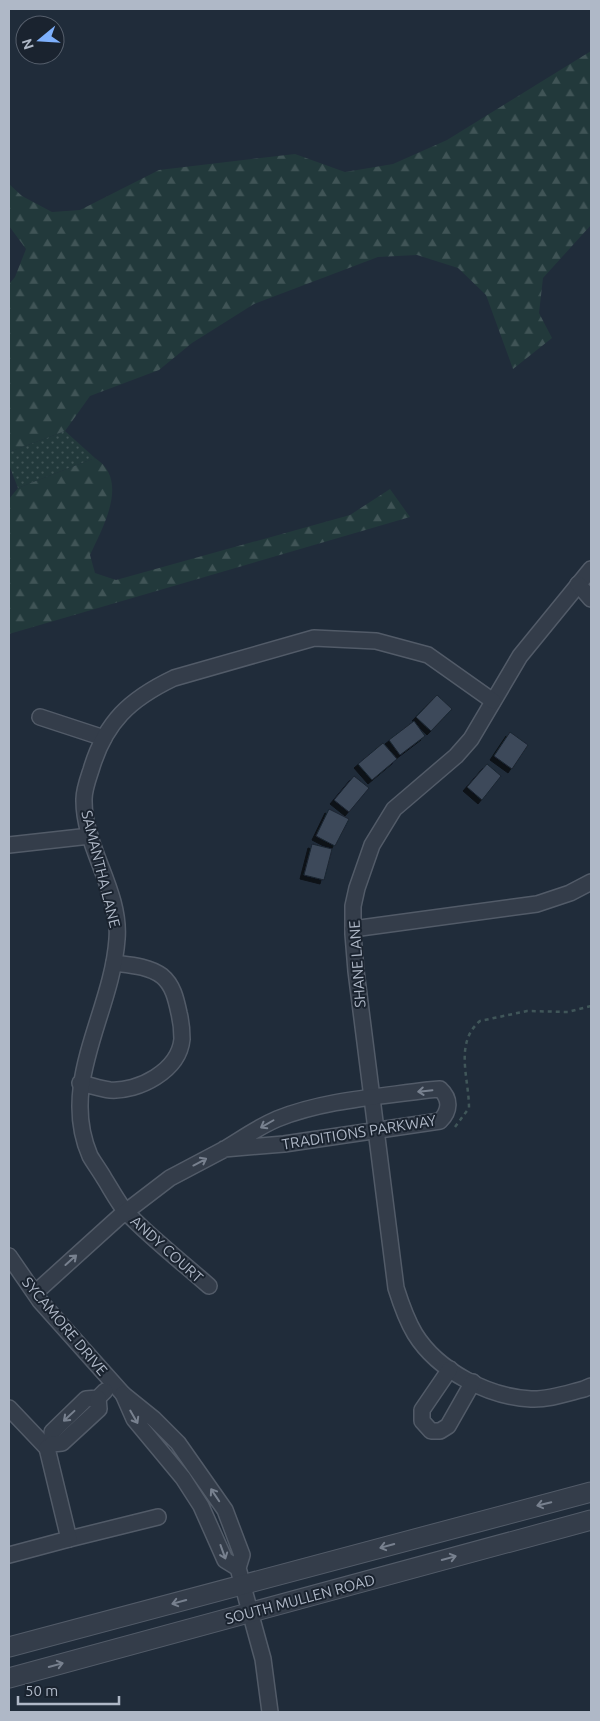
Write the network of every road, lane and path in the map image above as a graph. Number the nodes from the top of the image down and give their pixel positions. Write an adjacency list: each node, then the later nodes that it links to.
1 (591, 569): 2 (street, SHANE LANE)
2 (578, 584): 3 (street); 4 (street, SHANE LANE)
3 (591, 599)
4 (494, 701): 6 (street, SAMANTHA LANE); 10 (street, SHANE LANE)
5 (40, 717): 6 (street)
6 (104, 738): 7 (street, SAMANTHA LANE)
7 (90, 836): 8 (street); 11 (street, SAMANTHA LANE)
8 (9, 845)
9 (591, 882): 10 (street)
10 (353, 929): 14 (street, SHANE LANE)
11 (114, 963): 13 (street, SAMANTHA LANE); 13 (street)
12 (591, 1006): 15 (path)
13 (80, 1083): 18 (street, SAMANTHA LANE)
14 (371, 1098): 16 (street, SHANE LANE); 16 (street, TRADITIONS PARKWAY, one-way to 14); 17 (street, TRADITIONS PARKWAY, one-way to 17)
15 (447, 1130)
16 (375, 1132): 17 (street, TRADITIONS PARKWAY); 22 (street, SHANE LANE)
17 (223, 1150): 18 (street, TRADITIONS PARKWAY, one-way to 17)
18 (126, 1212): 20 (street, ANDY COURT); 21 (street, TRADITIONS PARKWAY, one-way to 18)
19 (9, 1256): 21 (street, SYCAMORE DRIVE)
20 (209, 1286)
21 (35, 1293): 25 (street, SYCAMORE DRIVE)
22 (450, 1369): 23 (street, SHANE LANE); 23 (street)
23 (473, 1382): 24 (street, SHANE LANE)
24 (591, 1386)
25 (118, 1388): 27 (street); 28 (street, SYCAMORE DRIVE); 29 (street, SYCAMORE DRIVE, one-way to 29)
26 (9, 1408): 27 (street)
27 (50, 1446): 33 (street)
28 (197, 1469): 29 (street); 35 (street, SYCAMORE DRIVE, one-way to 28)
29 (183, 1478): 35 (street, SYCAMORE DRIVE, one-way to 35)
30 (591, 1492): 35 (street, SOUTH MULLEN ROAD, one-way to 35)
31 (158, 1517): 33 (street)
32 (591, 1520): 36 (street, SOUTH MULLEN ROAD, one-way to 32)
33 (69, 1539): 34 (street)
34 (9, 1555)
35 (240, 1576): 36 (street); 37 (street, SOUTH MULLEN ROAD, one-way to 37)
36 (250, 1612): 38 (street, SOUTH MULLEN ROAD, one-way to 36); 39 (street)
37 (9, 1647)
38 (9, 1678)
39 (270, 1712)

